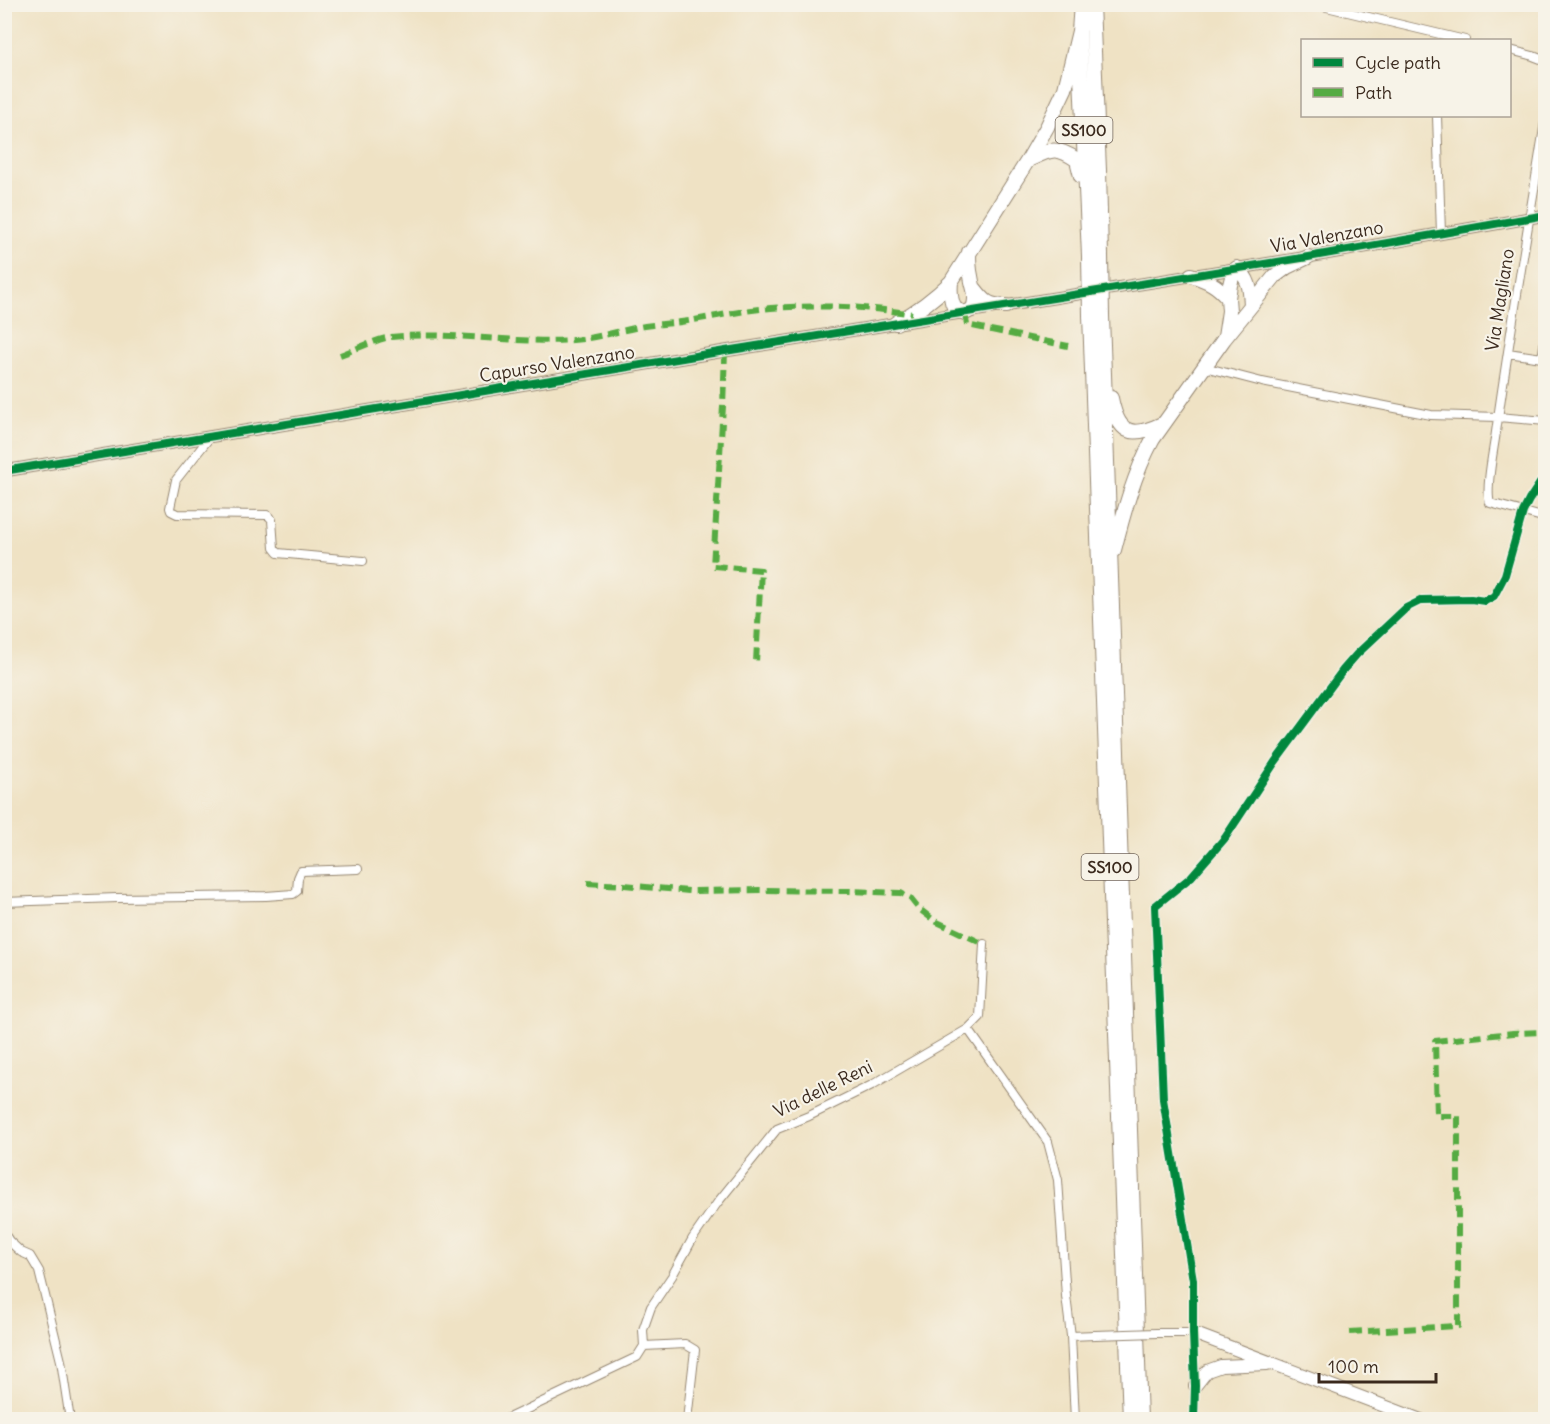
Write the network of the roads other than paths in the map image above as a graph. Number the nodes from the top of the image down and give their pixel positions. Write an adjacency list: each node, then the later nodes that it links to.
1 (1081, 4): 4 (highway, SS100)
2 (1092, 4): 16 (highway, SS100)
3 (1314, 4): 5 (street)
4 (1079, 31): 11 (highway, SS100); 16 (highway, SS100)
5 (1434, 37): 6 (street)
6 (1455, 39)
7 (1511, 50): 8 (street)
8 (1545, 61)
9 (1545, 116): 13 (street, Via Magliano)
10 (1437, 117): 14 (street)
11 (1028, 160): 15 (highway, SS100); 16 (highway, SS100)
12 (1545, 215): 13 (street, Via Valenzano)
13 (1529, 218): 14 (street, Via Valenzano); 32 (street, Via Magliano)
14 (1441, 233): 17 (street, Via Valenzano)
15 (969, 252): 20 (highway, SS100); 22 (highway)
16 (1093, 252): 27 (highway, SS100, bridge)
17 (1308, 257): 18 (street, Via Valenzano); 24 (highway, SS100)
18 (1237, 268): 19 (street, Via Valenzano); 23 (highway, SS100); 24 (highway)
19 (1191, 275): 21 (street, Via Valenzano); 23 (highway)
20 (951, 282): 26 (highway); 28 (highway, SS100)
21 (1114, 288): 25 (street, Capurso Valenzano)
22 (975, 289): 25 (highway); 26 (highway)
23 (1228, 298): 30 (highway, SS100)
24 (1251, 305): 30 (highway, SS100)
25 (1006, 306): 26 (street, Capurso Valenzano)
26 (965, 313): 28 (street, Capurso Valenzano)
27 (1096, 316): 31 (highway, SS100); 55 (highway, SS100)
28 (896, 323): 37 (street, Capurso Valenzano)
29 (1545, 334): 32 (street)
30 (1224, 339): 33 (highway, SS100)
31 (1103, 343): 36 (highway); 43 (highway, SS100)
32 (1508, 353): 34 (street, Via Magliano)
33 (1204, 367): 34 (street); 36 (highway, SS100)
34 (1498, 417): 35 (street); 40 (street, Via Magliano)
35 (1545, 421)
36 (1164, 423): 43 (highway, SS100)
37 (210, 437): 38 (street, Capurso Valenzano); 42 (street)
38 (4, 471)
39 (1545, 474): 40 (street)
40 (1523, 512): 41 (street); 49 (street)
41 (1545, 518)
42 (363, 561)
43 (1110, 566): 53 (highway, SS100)
44 (358, 869): 45 (street)
45 (4, 903)
46 (984, 944): 47 (street)
47 (968, 1029): 50 (street); 51 (street, Via delle Reni)
48 (4, 1233): 56 (street)
49 (1193, 1333): 50 (street, bridge); 52 (main road); 54 (street)
50 (1071, 1336): 59 (street)
51 (644, 1346): 57 (street); 58 (street)
52 (1273, 1364): 54 (main road); 65 (main road)
53 (1138, 1368): 62 (highway, SS100); 63 (highway, SS100)
54 (1195, 1386): 64 (street)
55 (1129, 1388): 60 (highway, SS100); 61 (highway, SS100)
56 (70, 1419)
57 (504, 1419)
58 (687, 1419)
59 (1075, 1419)
60 (1125, 1419)
61 (1130, 1419)
62 (1140, 1419)
63 (1150, 1419)
64 (1194, 1419)
65 (1420, 1419)

